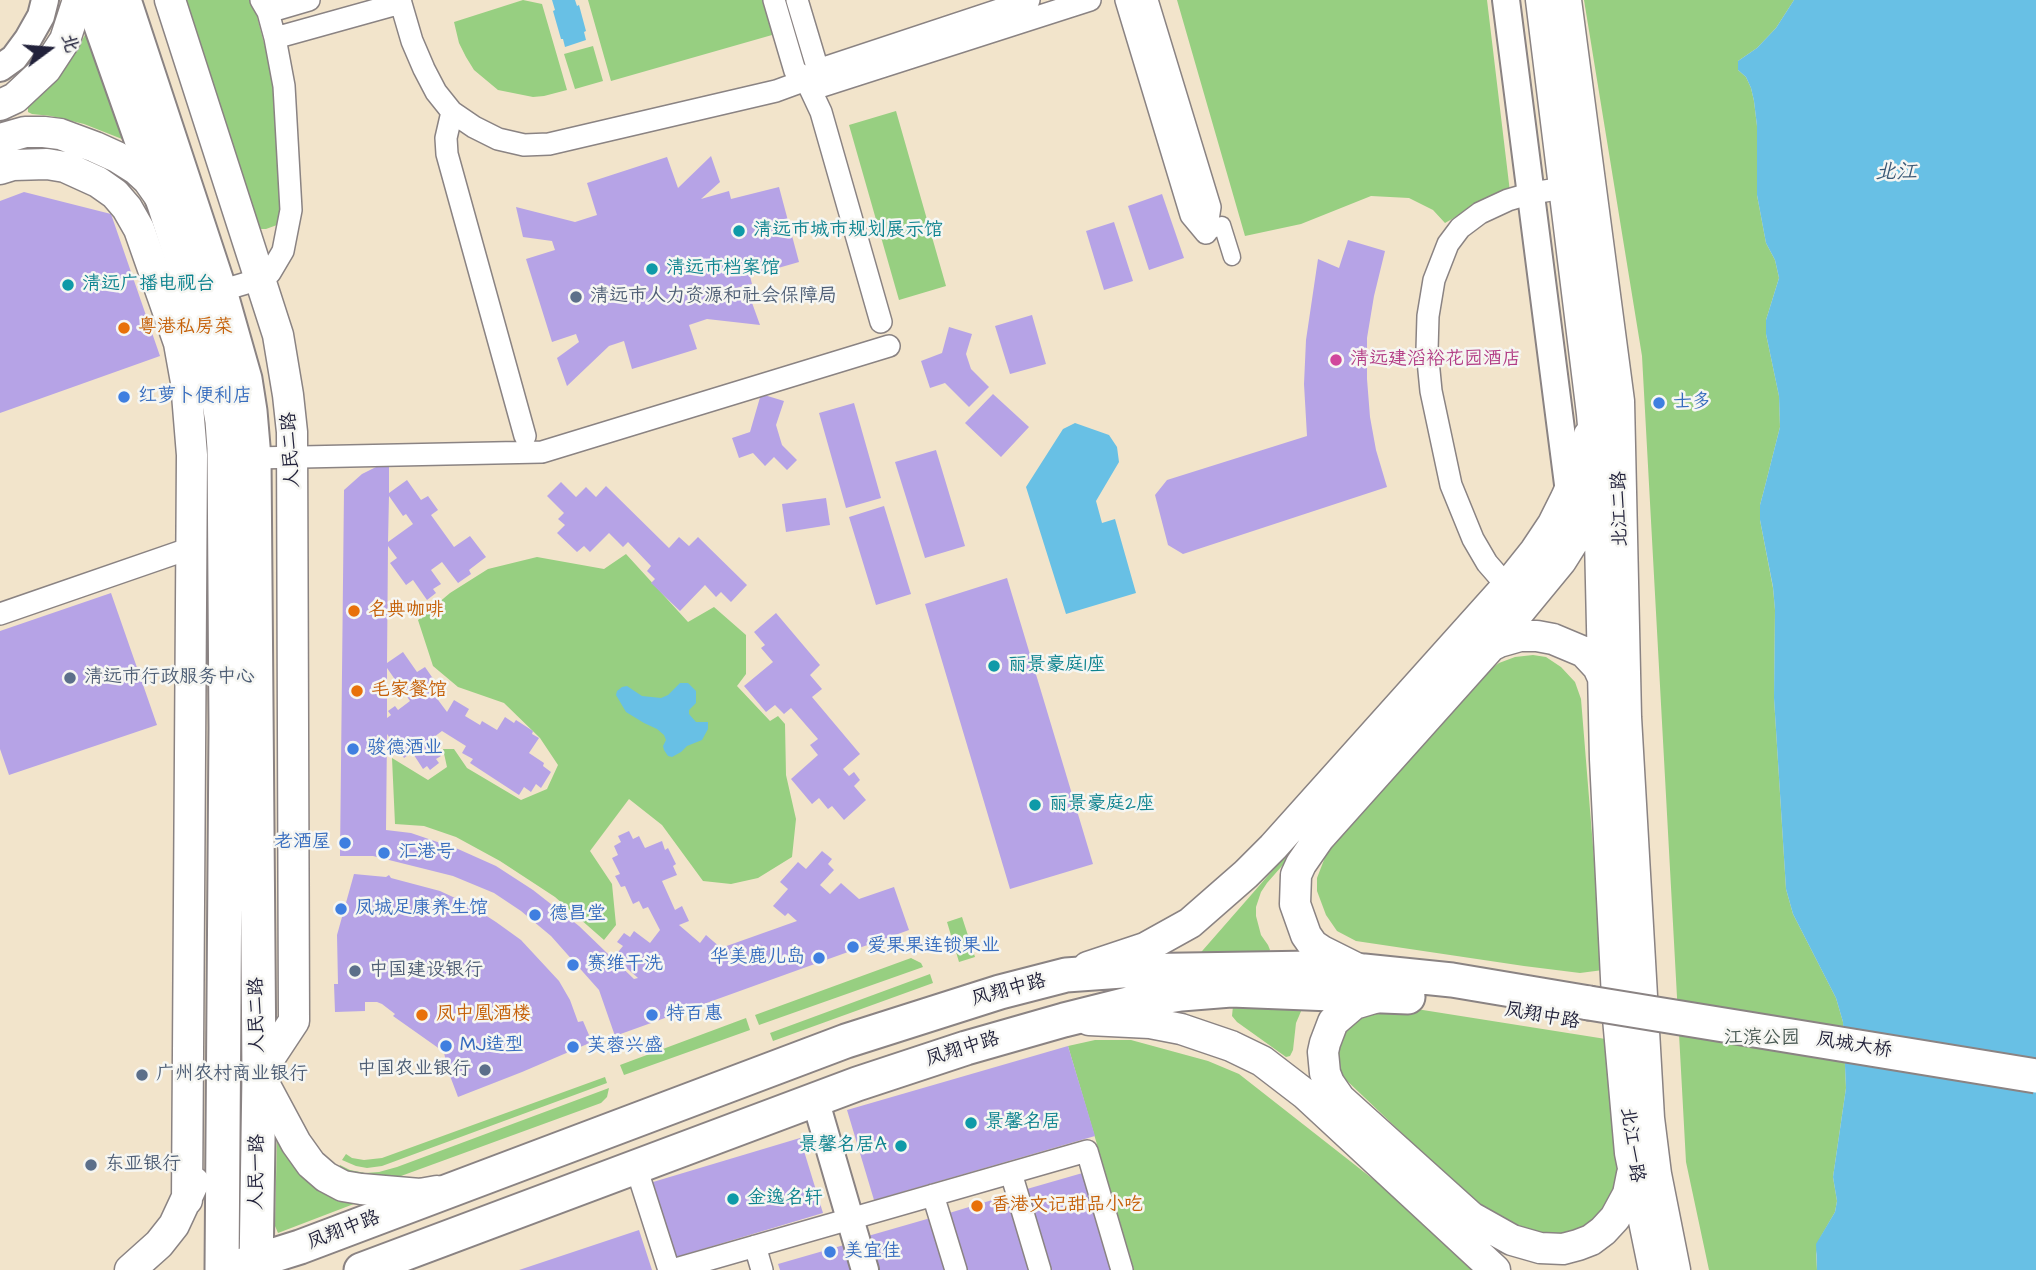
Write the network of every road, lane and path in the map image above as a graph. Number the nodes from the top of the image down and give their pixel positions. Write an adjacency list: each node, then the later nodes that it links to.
1 (46, 0): 19 (street)
2 (78, 0): 21 (main road)
3 (92, 0): 28 (main road, 人民二路)
4 (124, 0): 32 (main road, 人民二路)
5 (170, 0): 31 (main road, 人民二路)
6 (309, 0): 17 (street)
7 (774, 0): 20 (street)
8 (797, 0): 20 (street)
9 (1028, 0): 20 (street)
10 (1090, 0): 20 (street)
11 (1126, 0): 29 (street)
12 (1147, 0): 29 (street)
13 (1506, 0): 27 (street)
14 (1541, 0): 26 (main road, 北江二路)
15 (1566, 0): 26 (main road, 北江二路)
16 (401, 2): 18 (street); 22 (street)
17 (264, 6): 18 (street)
18 (275, 38): 31 (street)
19 (0, 68)
20 (812, 75): 22 (street); 33 (street)
21 (0, 105)
22 (452, 113): 36 (street)
23 (0, 139): 24 (main road)
24 (70, 153): 25 (main road); 28 (main road); 42 (main road)
25 (0, 169)
26 (1577, 186): 27 (street); 35 (main road, 北江二路); 37 (main road, 北江二路)
27 (1532, 193): 40 (street); 43 (street)
28 (164, 204): 47 (main road, 人民二路)
29 (1206, 233): 30 (street)
30 (1232, 257)
31 (260, 279): 32 (street); 38 (main road, 人民二路)
32 (220, 291): 39 (main road, 人民二路)
33 (881, 322)
34 (889, 346): 38 (street)
35 (1592, 414): 40 (main road); 41 (main road, 北江二路)
36 (525, 436)
37 (1619, 452): 41 (main road); 50 (main road, 北江二路)
38 (294, 456): 39 (street); 53 (main road, 人民二路)
39 (254, 458): 47 (main road, 人民二路)
40 (1569, 492): 43 (main road)
41 (1599, 494): 45 (main road); 46 (main road, 北江二路)
42 (191, 548): 44 (street); 62 (main road)
43 (1507, 586): 48 (main road)
44 (0, 614)
45 (1491, 646): 46 (main road); 49 (main road)
46 (1603, 678): 50 (main road, 北江二路)
47 (241, 729): 52 (main road, 人民二路); 53 (main road, 人民二路)
48 (1066, 975): 49 (main road, 风翔中路); 60 (main road, 风翔中路)
49 (1373, 983): 50 (main road, 风翔中路); 51 (main road, 凤翔中路); 64 (main road)
50 (1611, 1017): 54 (main road, 凤城大桥, bridge); 56 (main road, 凤城大桥); 57 (main road, 北江一路); 79 (main road, 北江一路)
51 (1064, 1020): 55 (main road, 凤翔中路); 66 (main road)
52 (223, 1074): 62 (main road); 69 (main road, 人民二路)
53 (259, 1074): 60 (main road); 67 (main road, 人民一路)
54 (2036, 1076)
55 (815, 1099): 58 (main road, 凤翔中路); 63 (street)
56 (2036, 1099)
57 (1630, 1153): 64 (main road); 78 (main road, 北江一路)
58 (636, 1167): 70 (main road, 凤翔中路); 71 (street)
59 (1011, 1172): 61 (street); 75 (street); 76 (street)
60 (459, 1187): 67 (main road, 凤翔中路)
61 (933, 1195): 63 (street); 74 (street)
62 (187, 1200): 68 (main road)
63 (850, 1219): 65 (street); 73 (street)
64 (1603, 1231): 77 (main road)
65 (755, 1246): 71 (street); 72 (street)
66 (1485, 1265)
67 (247, 1267)
68 (130, 1270)
69 (222, 1270)
70 (361, 1270)
71 (670, 1270)
72 (762, 1270)
73 (865, 1270)
74 (956, 1270)
75 (1040, 1270)
76 (1122, 1270)
77 (1576, 1270)
78 (1654, 1270)
79 (1675, 1270)

